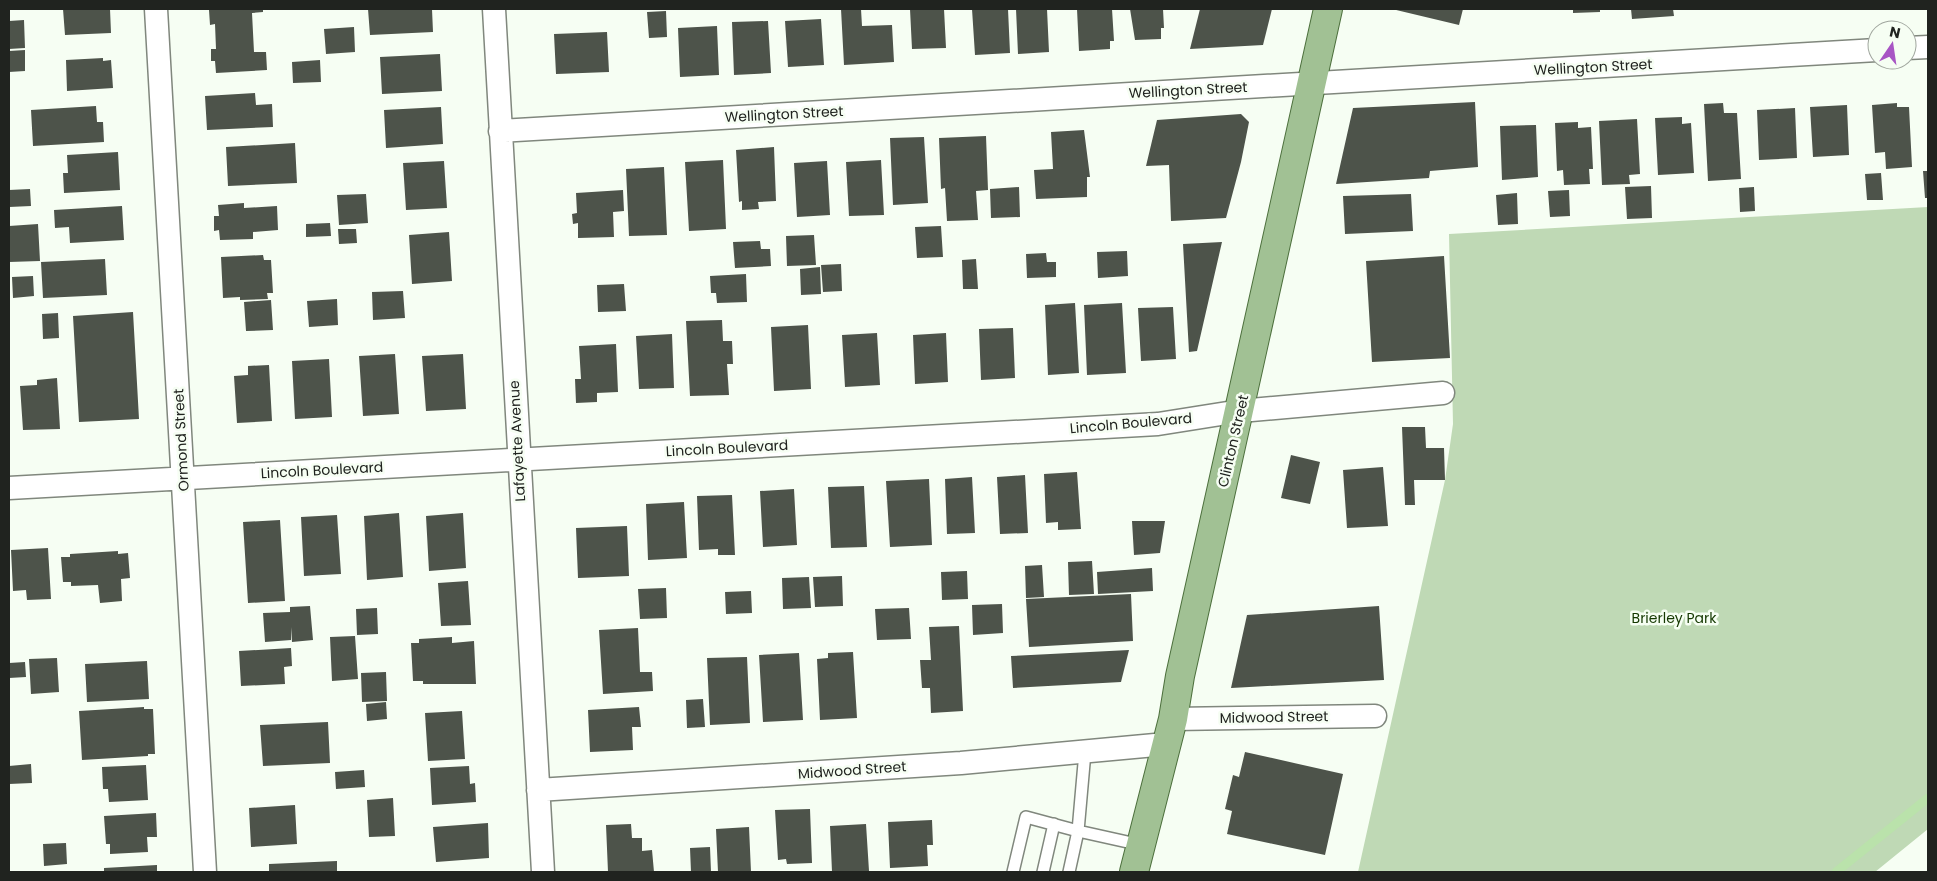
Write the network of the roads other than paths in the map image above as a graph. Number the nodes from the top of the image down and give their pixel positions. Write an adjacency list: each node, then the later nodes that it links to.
1 (156, 9): 10 (street, Ormond Street)
2 (494, 9): 6 (street, Lafayette Avenue)
3 (1328, 9): 5 (main road, Clinton Street)
4 (1867, 51): 5 (street, Wellington Street)
5 (1313, 83): 6 (street, Wellington Street); 8 (main road, Clinton Street)
6 (500, 131): 9 (street, Lafayette Avenue)
7 (1443, 393): 8 (street, Lincoln Boulevard)
8 (1240, 412): 9 (street, Lincoln Boulevard); 13 (main road, Clinton Street)
9 (518, 460): 10 (street, Lincoln Boulevard); 15 (street, Lafayette Avenue)
10 (183, 477): 11 (street, Lincoln Boulevard); 19 (street, Ormond Street)
11 (9, 488)
12 (1375, 716): 13 (street, Midwood Street)
13 (1169, 732): 14 (street, Midwood Street); 18 (main road, Clinton Street)
14 (1085, 752): 15 (street, Midwood Street); 17 (lane)
15 (538, 790): 20 (street, Lafayette Avenue)
16 (1054, 824): 17 (lane); 21 (lane); 22 (lane)
17 (1078, 831): 18 (lane); 23 (lane)
18 (1140, 845): 24 (main road, Clinton Street)
19 (205, 872)
20 (543, 872)
21 (1013, 872)
22 (1043, 872)
23 (1069, 872)
24 (1134, 872)

